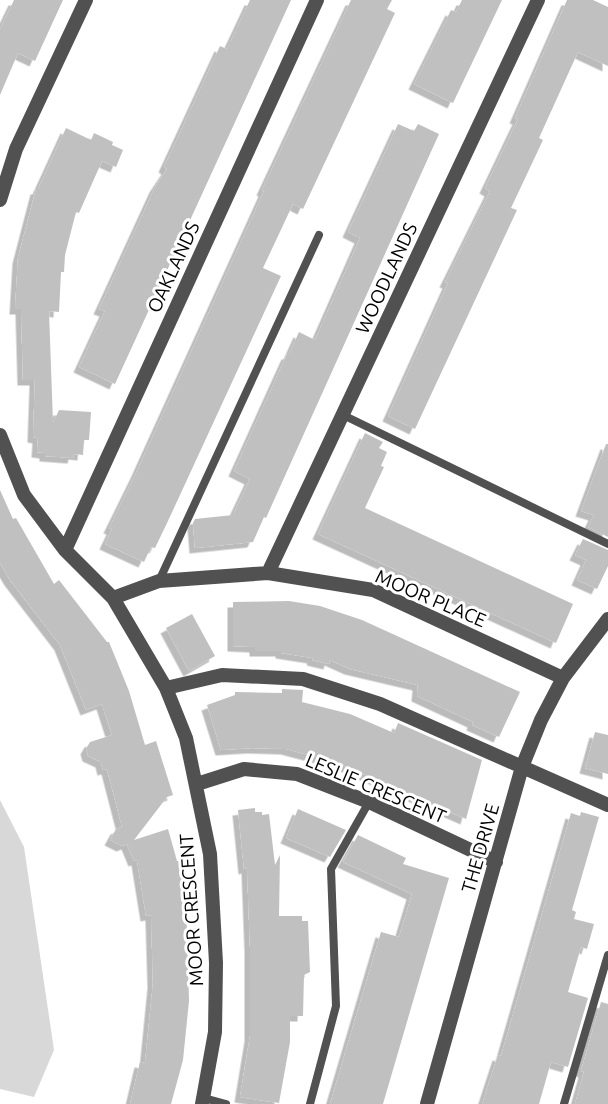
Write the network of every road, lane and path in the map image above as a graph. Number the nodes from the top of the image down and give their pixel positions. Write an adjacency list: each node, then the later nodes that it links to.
1 (86, 0): 4 (street)
2 (317, 0): 9 (street, OAKLANDS)
3 (538, 0): 6 (street, WOODLANDS)
4 (0, 200)
5 (319, 235): 11 (lane)
6 (343, 415): 8 (lane); 10 (street, WOODLANDS)
7 (0, 435): 9 (street, MOOR CRESCENT)
8 (608, 544)
9 (65, 550): 12 (street, MOOR CRESCENT)
10 (268, 573): 11 (street, MOOR PLACE); 14 (street, MOOR PLACE)
11 (159, 581): 12 (street, MOOR PLACE)
12 (113, 598): 15 (street, MOOR CRESCENT)
13 (608, 620): 14 (street, THE DRIVE)
14 (563, 678): 16 (street, THE DRIVE)
15 (166, 688): 16 (street); 17 (street, MOOR CRESCENT)
16 (522, 767): 19 (street); 20 (street, THE DRIVE)
17 (197, 783): 18 (street, LESLIE CRESCENT); 22 (street, MOOR CRESCENT)
18 (369, 802): 20 (street, LESLIE CRESCENT); 24 (lane)
19 (608, 805)
20 (496, 862): 25 (street, THE DRIVE)
21 (608, 955): 26 (lane)
22 (203, 1101): 23 (lane)
23 (226, 1104)
24 (310, 1104)
25 (428, 1104)
26 (564, 1104)

